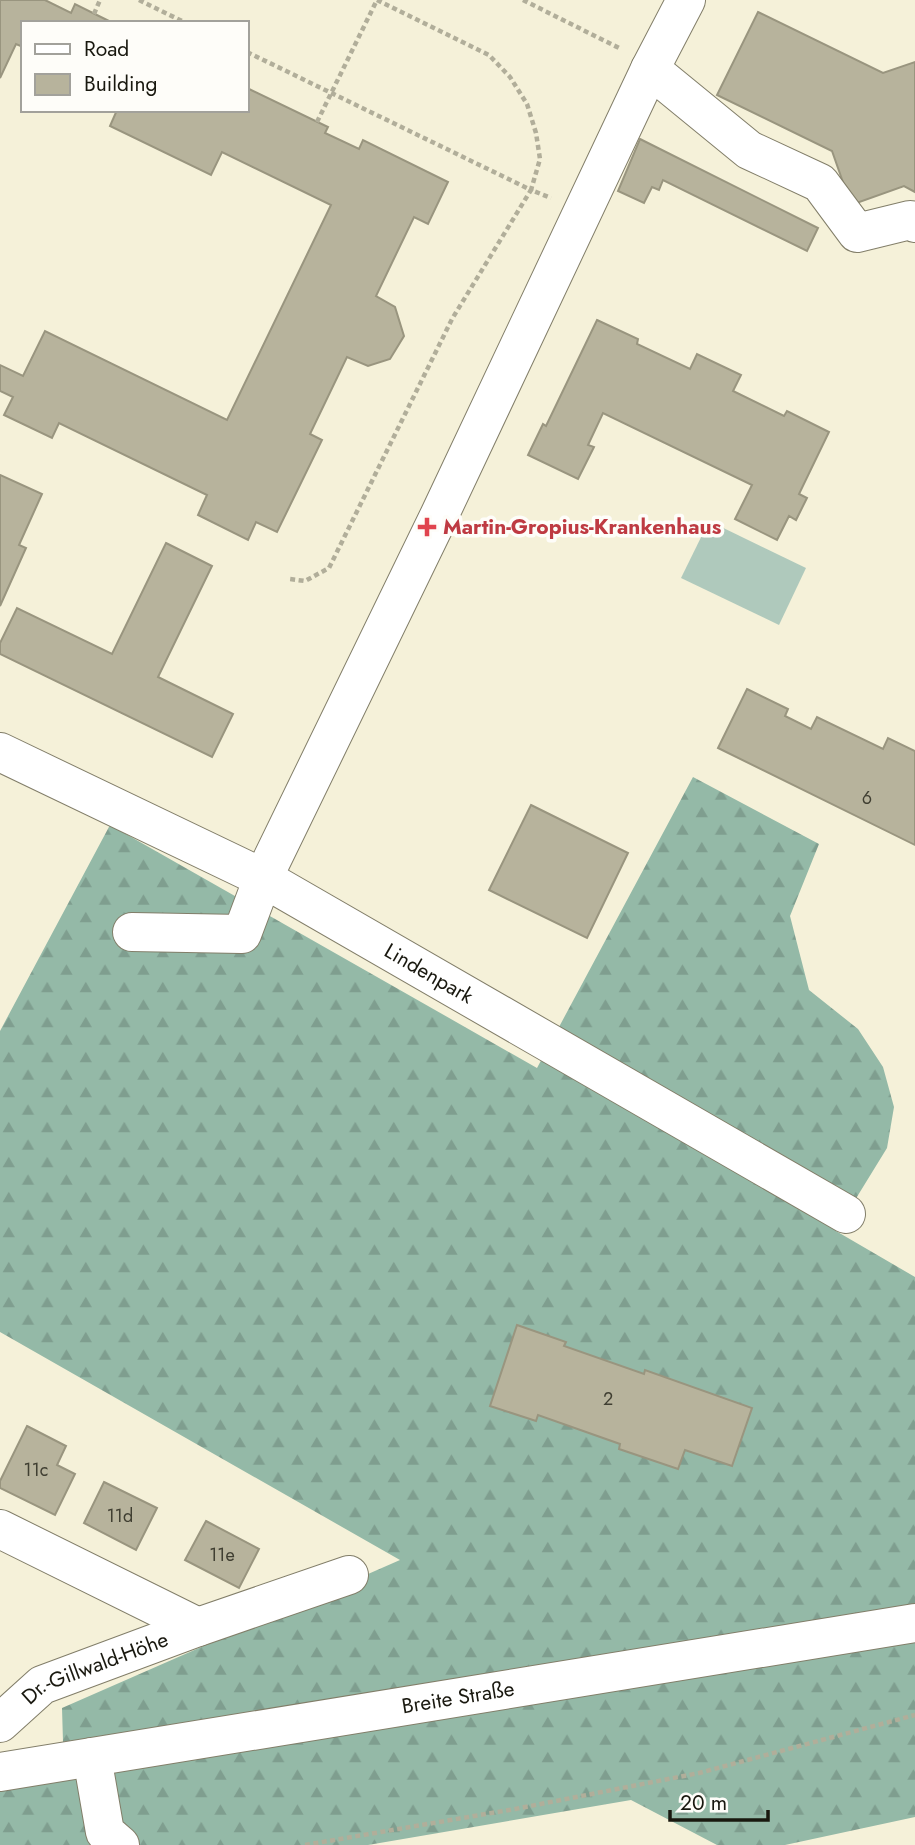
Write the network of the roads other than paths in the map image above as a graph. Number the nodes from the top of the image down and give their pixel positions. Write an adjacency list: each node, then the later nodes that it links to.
1 (686, 0): 2 (main road)
2 (650, 69): 3 (main road); 5 (main road)
3 (915, 223)
4 (0, 752): 5 (main road, Lindenpark)
5 (263, 878): 6 (main road); 7 (main road, Lindenpark)
6 (132, 932)
7 (846, 1214)
8 (0, 1529): 11 (main road, Dr.-Gillwald-Höhe)
9 (349, 1575): 11 (main road, Dr.-Gillwald-Höhe)
10 (915, 1623): 13 (main road, Breite Straße)
11 (198, 1627): 12 (main road, Dr.-Gillwald-Höhe)
12 (0, 1723)
13 (92, 1757): 14 (main road, Breite Straße); 15 (main road)
14 (0, 1772)
15 (120, 1845)

